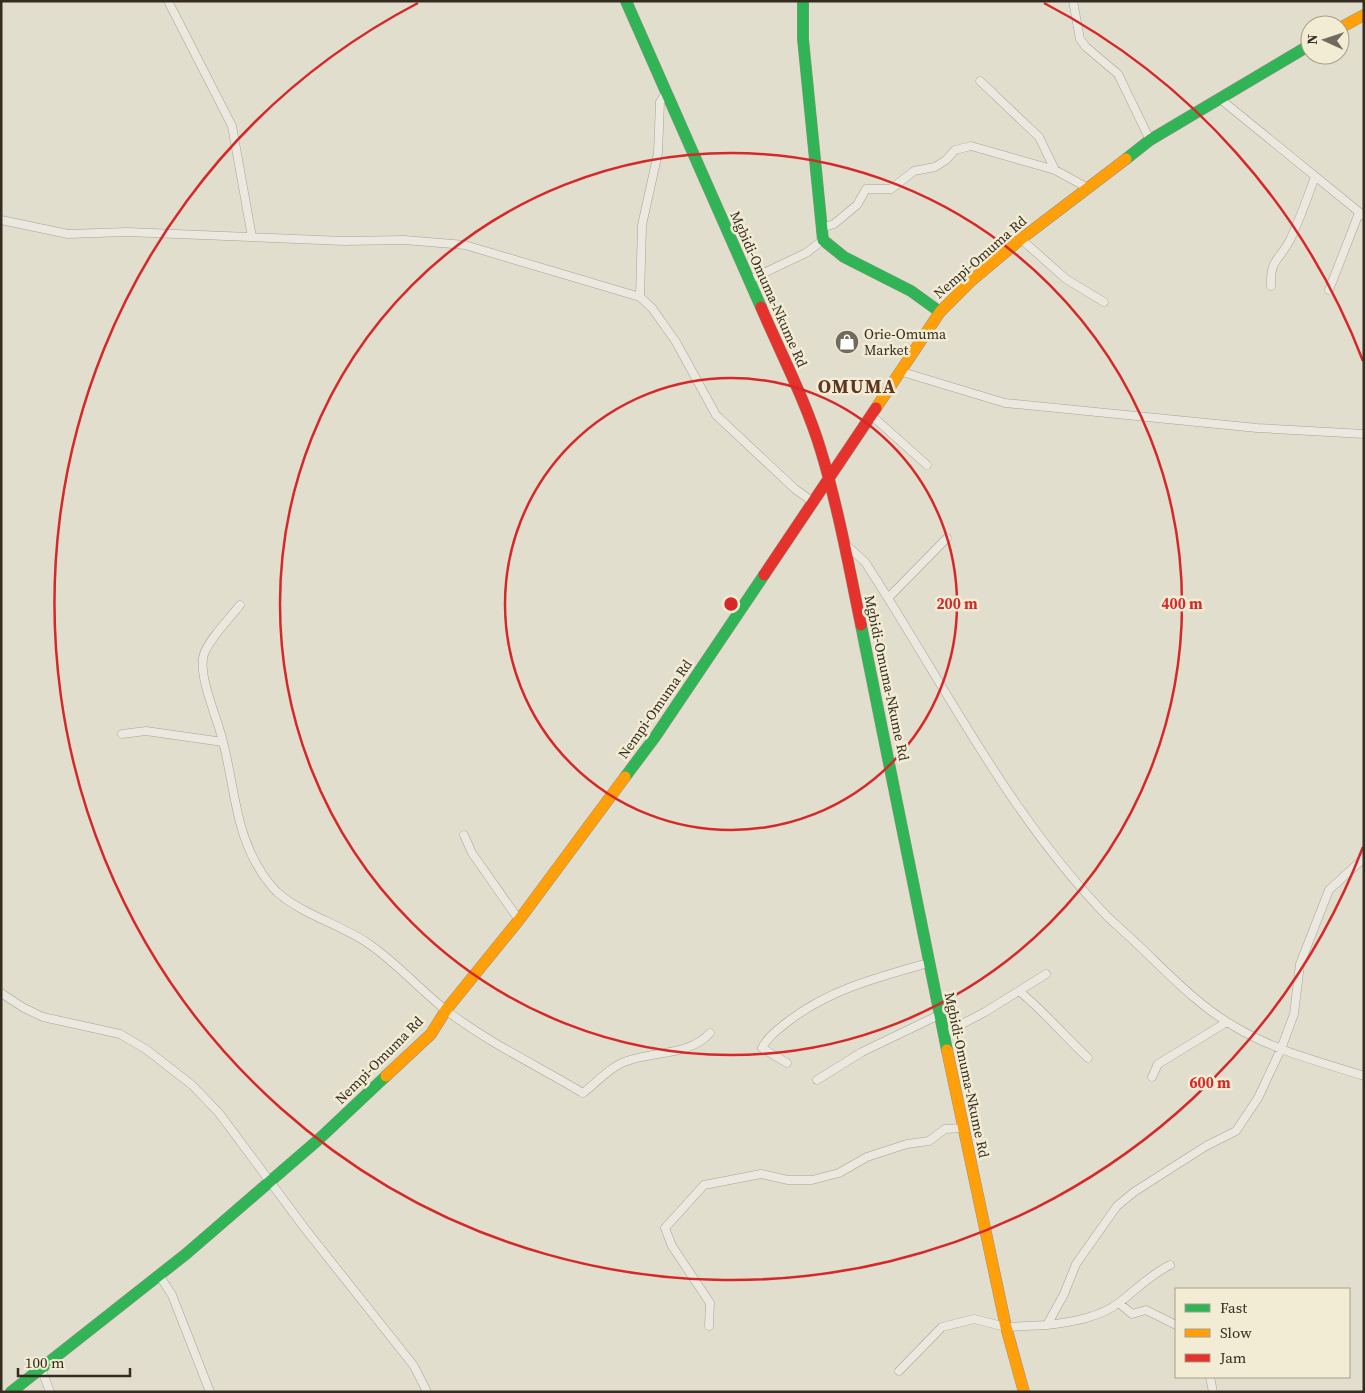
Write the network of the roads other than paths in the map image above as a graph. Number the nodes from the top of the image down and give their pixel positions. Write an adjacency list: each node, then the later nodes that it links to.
1 (168, 1): 18 (street)
2 (626, 1): 9 (street, Mgbidi-Omuma-Nkume Rd)
3 (803, 1): 17 (street)
4 (1073, 1): 11 (street)
5 (1364, 15): 6 (street)
6 (1350, 23)
7 (1300, 51): 10 (street, Nempi-Omuma Rd)
8 (980, 81): 12 (street)
9 (666, 93): 21 (street, Mgbidi-Omuma-Nkume Rd); 24 (street)
10 (1219, 98): 11 (street, Nempi-Omuma Rd); 13 (street)
11 (1150, 140): 14 (street, Nempi-Omuma Rd)
12 (1054, 170): 14 (street); 17 (street)
13 (1315, 176): 15 (street); 22 (street)
14 (1086, 187): 19 (street, Nempi-Omuma Rd)
15 (1361, 215): 23 (street)
16 (1, 220): 18 (street)
17 (821, 228): 20 (street)
18 (252, 236): 24 (street)
19 (1021, 239): 25 (street); 26 (street, Nempi-Omuma Rd)
20 (822, 240): 21 (street); 26 (street)
21 (749, 280): 31 (street, Mgbidi-Omuma-Nkume Rd)
22 (1272, 286)
23 (1329, 290)
24 (640, 297): 32 (street)
25 (1104, 302)
26 (940, 312): 27 (street, Nempi-Omuma Rd)
27 (899, 371): 28 (street, Nempi-Omuma Rd); 29 (street)
28 (871, 415): 30 (street); 31 (street, Nempi-Omuma Rd)
29 (1362, 436)
30 (927, 465)
31 (828, 478): 32 (street, Nempi-Omuma Rd); 34 (street, Mgbidi-Omuma-Nkume Rd)
32 (813, 502): 41 (street, Nempi-Omuma Rd)
33 (947, 538): 35 (street)
34 (844, 543): 35 (street); 42 (street, Mgbidi-Omuma-Nkume Rd)
35 (888, 598): 48 (street)
36 (240, 605): 38 (street)
37 (122, 734): 38 (street)
38 (223, 742): 46 (street)
39 (464, 835): 41 (street)
40 (1364, 858): 51 (street)
41 (519, 920): 46 (street, Nempi-Omuma Rd)
42 (928, 963): 47 (street, Mgbidi-Omuma-Nkume Rd); 53 (street)
43 (1046, 974): 44 (street)
44 (1019, 991): 50 (street); 52 (street)
45 (1, 993): 58 (street)
46 (446, 1010): 49 (street); 58 (street, Nempi-Omuma Rd)
47 (939, 1015): 50 (street, Mgbidi-Omuma-Nkume Rd); 56 (street)
48 (1227, 1022): 51 (street); 54 (street)
49 (710, 1033)
50 (943, 1034): 57 (street, Mgbidi-Omuma-Nkume Rd)
51 (1281, 1049): 55 (street); 63 (street)
52 (1088, 1058)
53 (787, 1063)
54 (1152, 1076)
55 (1364, 1076)
56 (817, 1080)
57 (962, 1128): 64 (street); 65 (street, Mgbidi-Omuma-Nkume Rd)
58 (270, 1182): 60 (street, Nempi-Omuma Rd); 72 (street)
59 (1170, 1265): 61 (street)
60 (159, 1275): 66 (street, Nempi-Omuma Rd); 71 (street)
61 (1119, 1303): 62 (street); 63 (street)
62 (1175, 1324)
63 (1046, 1325): 65 (street)
64 (709, 1326)
65 (1006, 1327): 67 (street); 73 (street, Mgbidi-Omuma-Nkume Rd)
66 (41, 1368): 69 (street, Nempi-Omuma Rd); 70 (street)
67 (899, 1371)
68 (1210, 1378): 74 (street)
69 (11, 1392)
70 (50, 1392)
71 (210, 1392)
72 (427, 1392)
73 (1024, 1392)
74 (1213, 1392)

